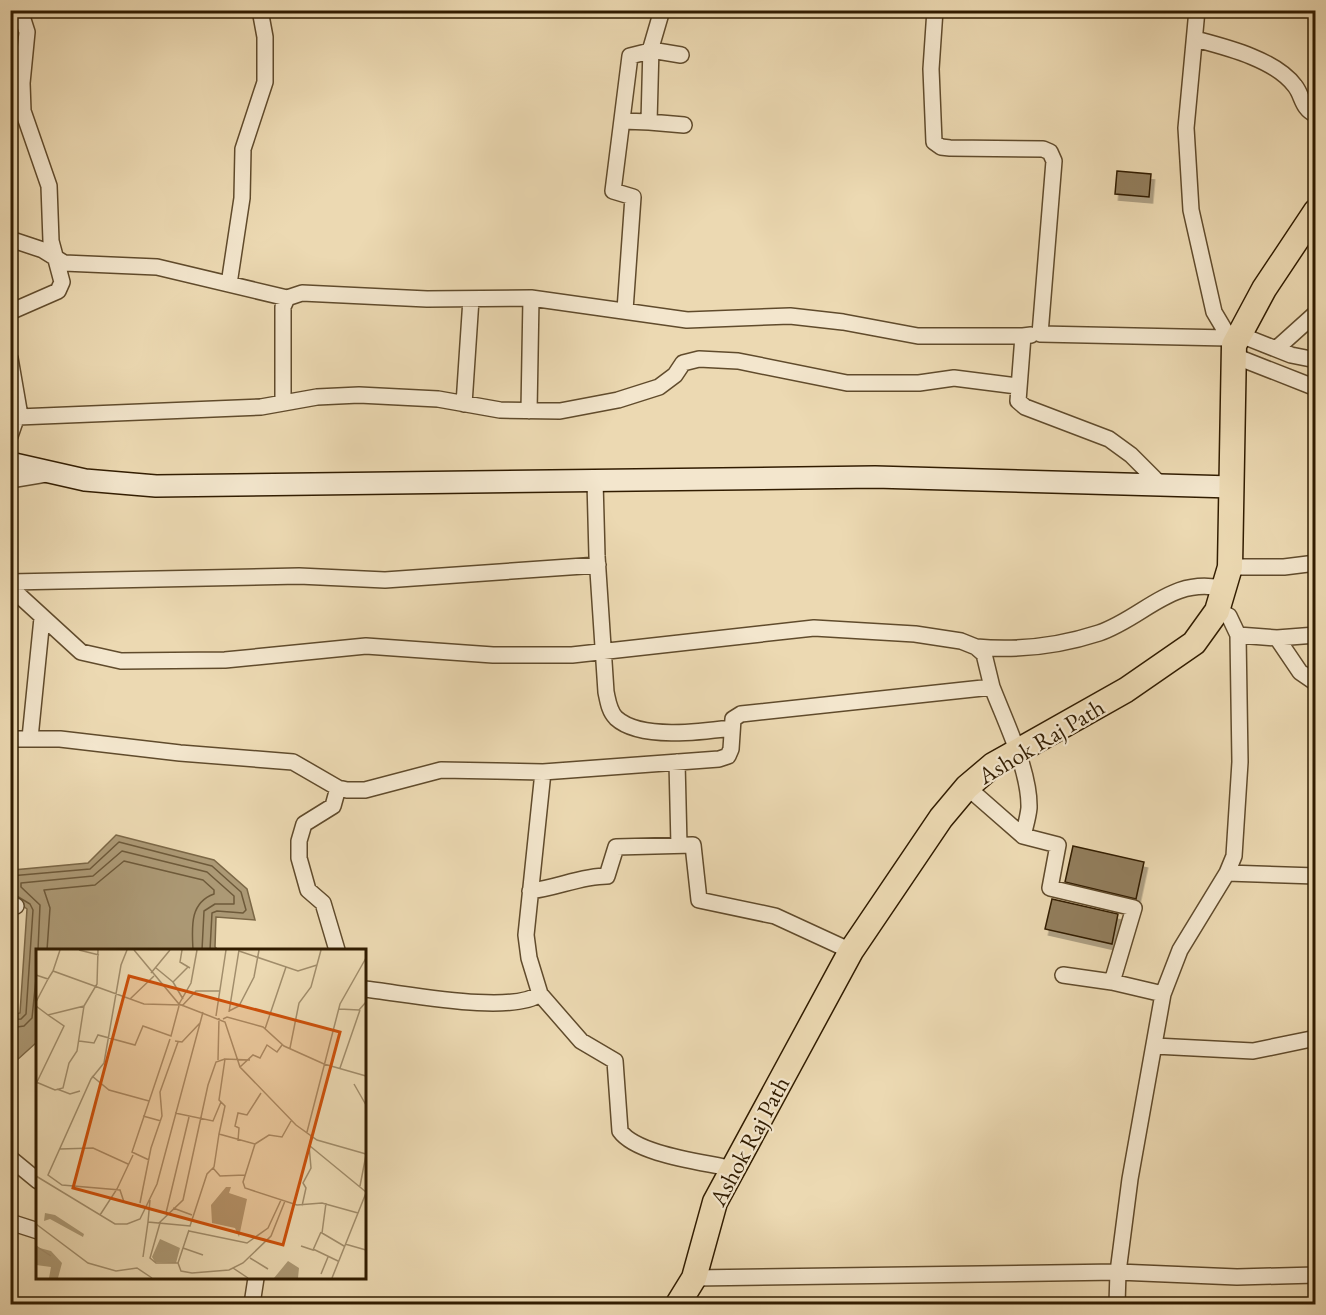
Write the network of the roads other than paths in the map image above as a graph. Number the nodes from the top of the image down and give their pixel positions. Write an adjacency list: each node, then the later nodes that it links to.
1 (20, 10): 15 (street)
2 (260, 10): 16 (street)
3 (662, 10): 7 (street)
4 (935, 10): 23 (street)
5 (1197, 10): 6 (street)
6 (1195, 39): 9 (street); 25 (street)
7 (651, 49): 8 (street); 10 (street); 11 (street)
8 (681, 55)
9 (1316, 115)
10 (623, 121): 11 (street); 20 (street)
11 (649, 122): 12 (street)
12 (684, 124)
13 (1316, 211): 25 (main road)
14 (10, 239): 15 (street)
15 (54, 257): 16 (street); 21 (street)
16 (230, 284): 17 (street)
17 (286, 298): 19 (street); 31 (street)
18 (531, 298): 19 (street); 20 (street); 33 (street)
19 (471, 299): 32 (street)
20 (625, 310): 24 (street)
21 (10, 312)
22 (1316, 313): 26 (street)
23 (1040, 334): 24 (street); 25 (street)
24 (1023, 336): 29 (street)
25 (1233, 343): 26 (street); 30 (street); 41 (main road)
26 (1276, 349): 28 (street)
27 (10, 358): 34 (street)
28 (1316, 360)
29 (1017, 386): 33 (street); 40 (street)
30 (1316, 388)
31 (283, 403): 32 (street); 34 (street)
32 (464, 404): 33 (street)
33 (529, 411)
34 (18, 417): 35 (street)
35 (10, 436)
36 (10, 463): 37 (main road)
37 (52, 473): 38 (street); 39 (main road)
38 (10, 480)
39 (595, 481): 40 (main road); 43 (street)
40 (1161, 485): 41 (main road)
41 (1232, 487): 46 (main road)
42 (1316, 564): 46 (street)
43 (598, 565): 44 (street); 52 (street)
44 (10, 582)
45 (10, 587): 47 (street)
46 (1224, 589): 48 (street); 51 (street); 58 (main road, Ashok Raj Path)
47 (42, 618): 52 (street); 56 (street)
48 (1238, 635): 50 (street); 65 (street)
49 (1316, 635): 50 (street)
50 (1277, 638): 53 (street)
51 (976, 647): 52 (street); 54 (street)
52 (604, 651): 55 (street)
53 (1316, 683)
54 (992, 687): 55 (street); 58 (street)
55 (731, 728): 59 (street)
56 (30, 738): 57 (street); 62 (street)
57 (10, 739)
58 (1016, 751): 61 (main road, Ashok Raj Path); 63 (street)
59 (676, 762): 60 (street); 64 (street)
60 (543, 772): 62 (street); 67 (street)
61 (967, 787): 63 (street); 69 (main road, Ashok Raj Path)
62 (338, 788): 68 (street)
63 (1023, 836): 71 (street)
64 (679, 845): 67 (street); 69 (street)
65 (1227, 873): 66 (street); 74 (street)
66 (1316, 876)
67 (530, 891): 73 (street)
68 (336, 949)
69 (851, 951): 78 (main road, Ashok Raj Path)
70 (1063, 975): 71 (street)
71 (1112, 982): 74 (street)
72 (366, 989): 73 (street)
73 (540, 994): 78 (street)
74 (1163, 994): 76 (street)
75 (1316, 1038): 76 (street)
76 (1155, 1046): 82 (street)
77 (10, 1158): 79 (street)
78 (733, 1169): 84 (main road, Ashok Raj Path)
79 (36, 1179)
80 (10, 1222): 81 (street)
81 (36, 1230)
82 (1118, 1272): 83 (street); 84 (street); 88 (street)
83 (1316, 1275)
84 (694, 1278): 87 (main road, Ashok Raj Path)
85 (256, 1279): 86 (street)
86 (252, 1305)
87 (678, 1305)
88 (1117, 1305)

